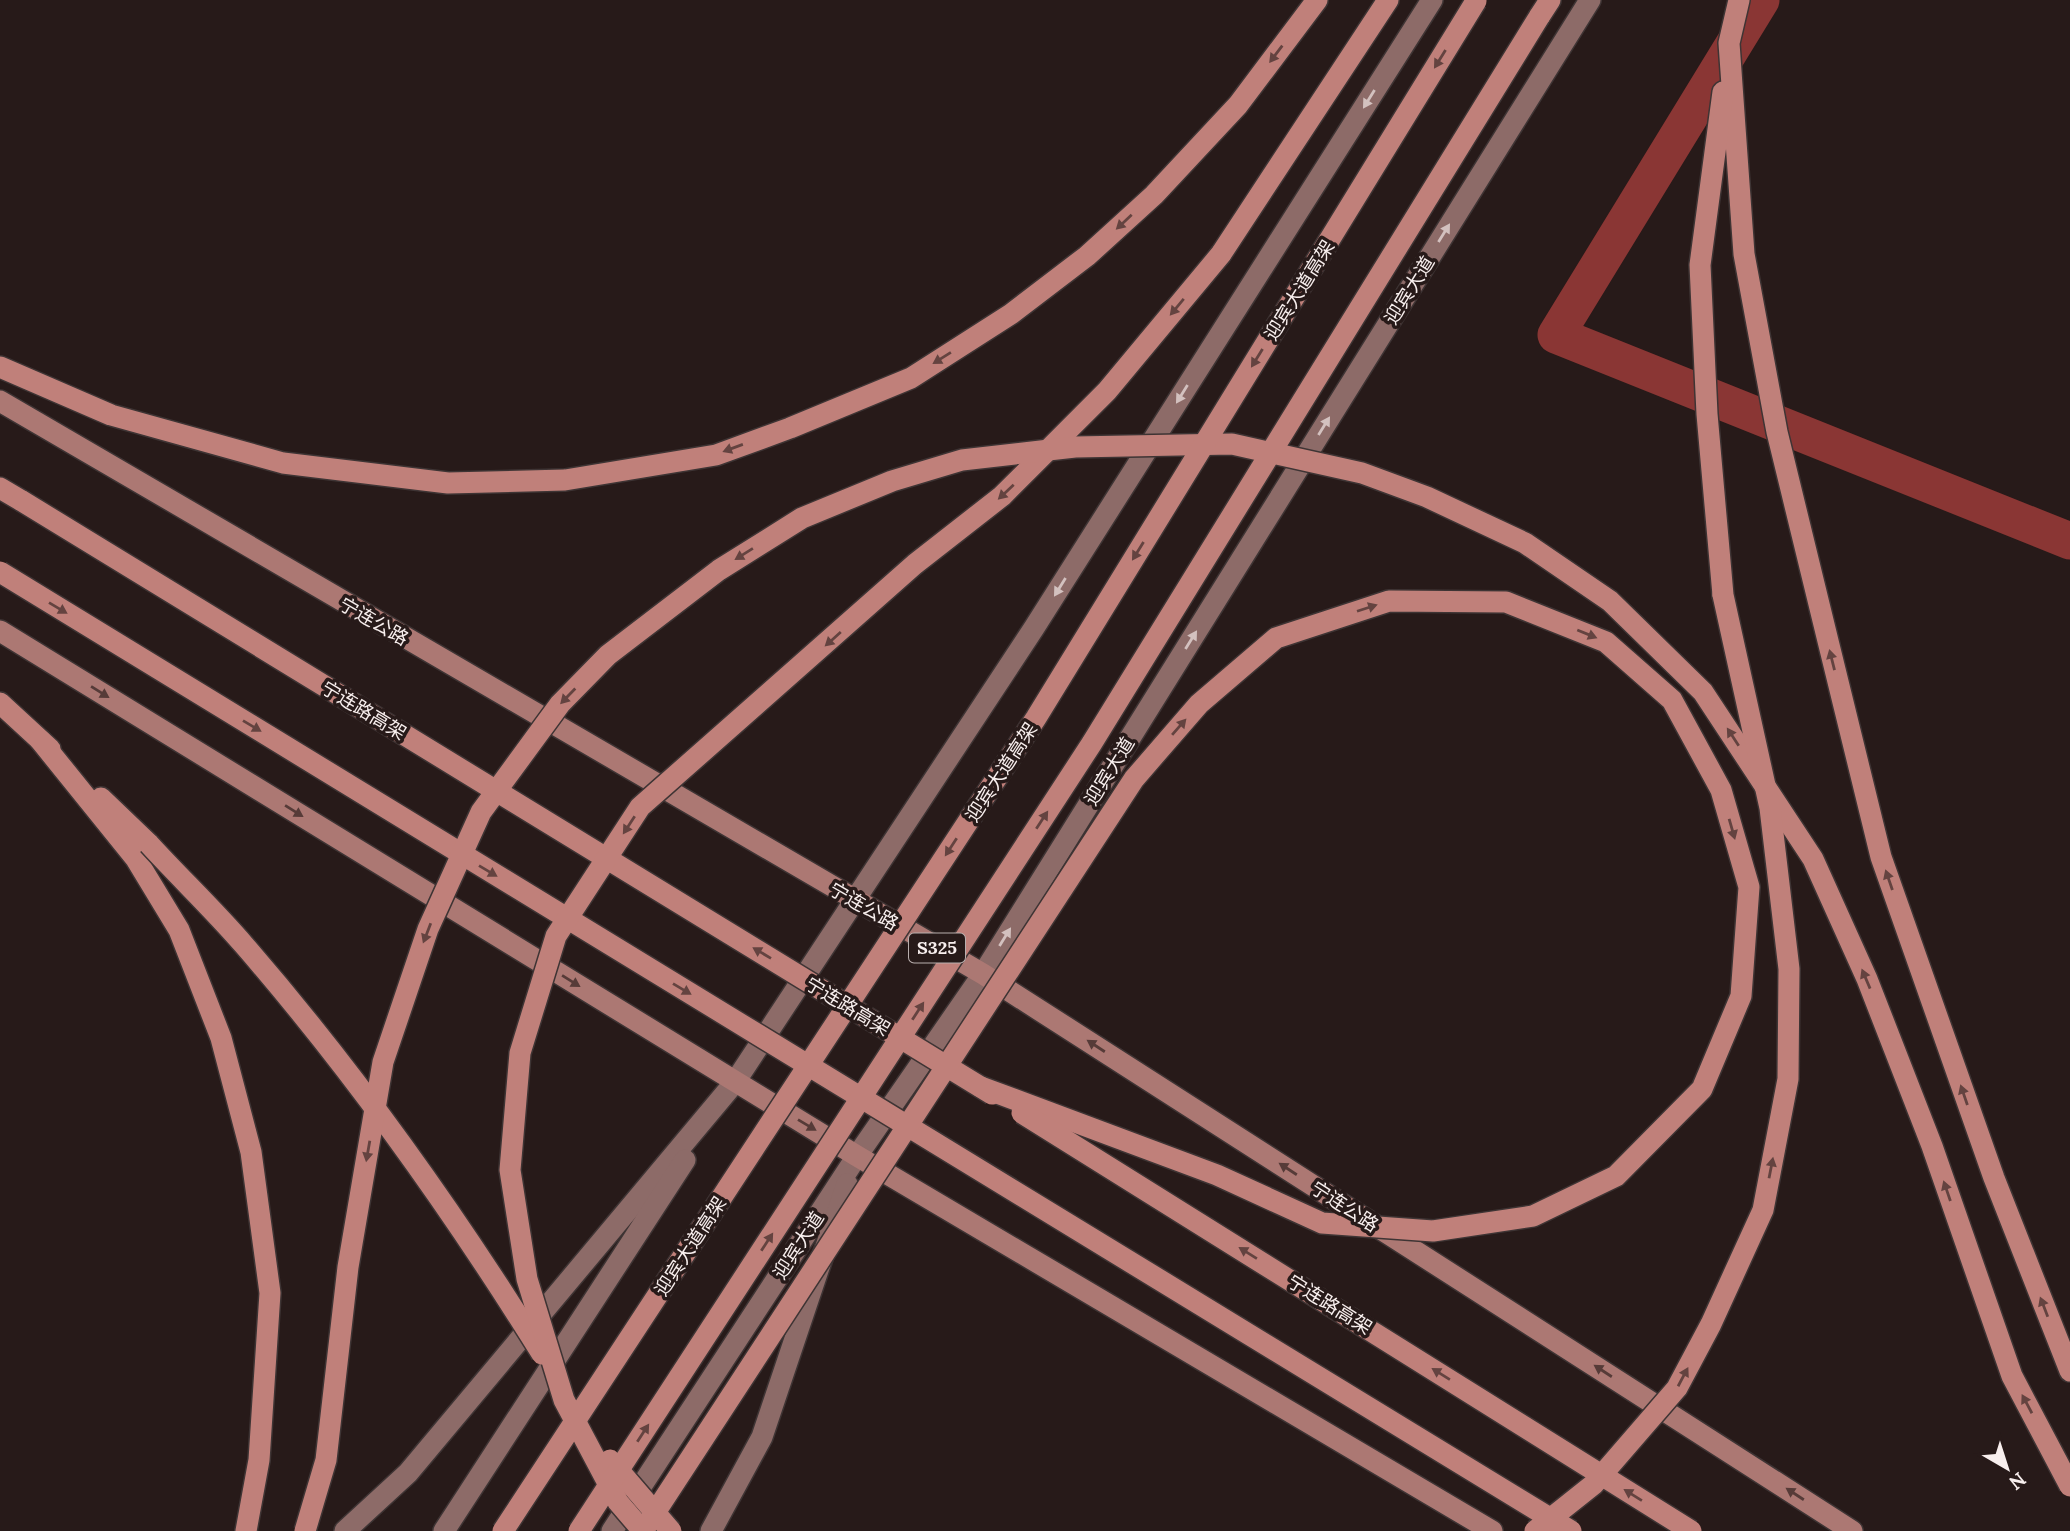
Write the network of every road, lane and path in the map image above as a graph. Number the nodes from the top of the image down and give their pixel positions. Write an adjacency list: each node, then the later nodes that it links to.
1 (1317, 0): 9 (highway, one-way to 9)
2 (1388, 0): 19 (highway, one-way to 19, bridge)
3 (1432, 0): 16 (main road, one-way to 16)
4 (1477, 0): 27 (highway, 迎宾大道高架, one-way to 27, bridge)
5 (1550, 0): 28 (highway, one-way to 5, bridge)
6 (1590, 0): 17 (main road, 迎宾大道, one-way to 6)
7 (1739, 0): 8 (highway)
8 (1730, 43): 21 (highway, one-way to 8); 33 (highway, one-way to 8, bridge)
9 (0, 367)
10 (0, 401): 16 (main road, 宁连公路 / S325)
11 (0, 488): 19 (highway, 宁连路高架, one-way to 11, bridge)
12 (0, 572): 34 (highway, one-way to 34, bridge)
13 (0, 631): 18 (main road, one-way to 18)
14 (0, 704): 15 (highway)
15 (142, 852): 23 (highway); 30 (highway, bridge)
16 (853, 901): 17 (main road, 宁连公路 / S325); 18 (main road)
17 (983, 974): 20 (main road, 迎宾大道); 36 (main road, 宁连公路 / S325, one-way to 17)
18 (735, 1082): 20 (main road, one-way to 20); 25 (main road); 26 (main road)
19 (981, 1087): 35 (highway, 宁连路高架, one-way to 19, bridge)
20 (857, 1156): 29 (main road, 迎宾大道); 31 (main road); 32 (main road)
21 (2070, 1371)
22 (2070, 1486): 24 (highway, one-way to 24, bridge)
23 (246, 1531)
24 (305, 1531)
25 (345, 1531)
26 (444, 1531)
27 (503, 1531)
28 (579, 1531)
29 (612, 1531)
30 (671, 1531)
31 (710, 1531)
32 (1492, 1531)
33 (1535, 1531)
34 (1571, 1531)
35 (1691, 1531)
36 (1852, 1531)

